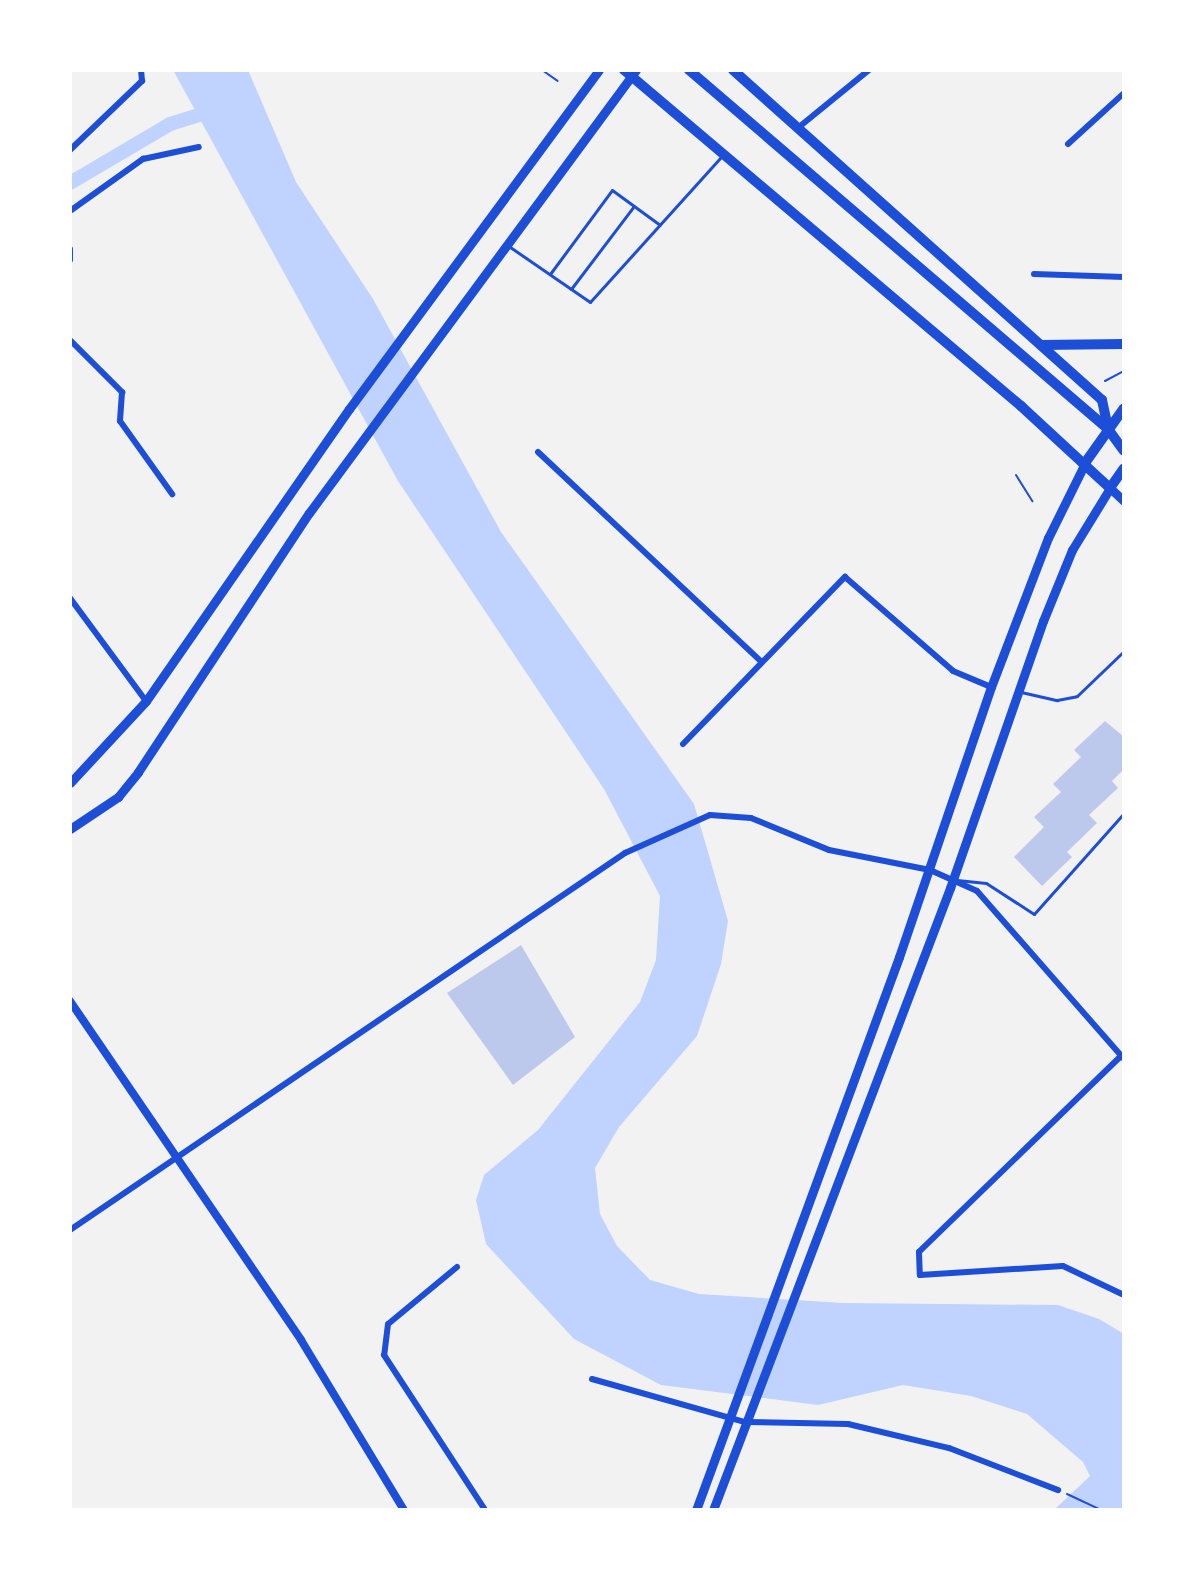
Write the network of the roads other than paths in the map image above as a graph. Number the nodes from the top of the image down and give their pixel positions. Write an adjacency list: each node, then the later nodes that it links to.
1 (141, 70): 11 (street)
2 (599, 70): 40 (main road)
3 (689, 70): 27 (main road)
4 (733, 70): 8 (main road)
5 (869, 70): 8 (street)
6 (630, 72): 12 (main road); 16 (main road)
7 (1124, 93): 9 (street)
8 (799, 127): 25 (main road)
9 (1068, 144)
10 (199, 147): 14 (street)
11 (70, 150)
12 (724, 154): 15 (lane); 30 (main road)
13 (634, 206): 15 (lane); 19 (lane); 22 (lane)
14 (70, 211)
15 (660, 225): 22 (lane)
16 (510, 247): 19 (lane); 44 (main road)
17 (70, 249): 18 (street)
18 (70, 260)
19 (550, 274): 22 (lane)
20 (1034, 274): 21 (street)
21 (1124, 277)
22 (571, 289)
23 (70, 340): 33 (street)
24 (1124, 344): 25 (main road)
25 (1041, 345): 27 (main road)
26 (1124, 408): 27 (main road)
27 (1108, 429): 28 (main road); 30 (main road)
28 (1124, 451)
29 (538, 452): 37 (street)
30 (1085, 463): 32 (main road); 38 (main road)
31 (1124, 468): 32 (main road)
32 (1110, 488): 34 (main road); 39 (main road)
33 (172, 494)
34 (1124, 501)
35 (70, 598): 40 (street)
36 (1124, 651): 39 (lane)
37 (762, 662): 38 (street); 41 (street)
38 (991, 687): 45 (main road)
39 (1017, 691): 46 (main road)
40 (146, 701): 42 (main road)
41 (683, 744)
42 (70, 783)
43 (1124, 813): 46 (lane)
44 (70, 829)
45 (930, 870): 46 (street); 49 (street); 54 (main road)
46 (953, 879): 48 (street); 55 (main road)
47 (70, 1001): 49 (street)
48 (1123, 1056): 52 (street)
49 (178, 1160): 50 (street); 57 (street)
50 (70, 1230)
51 (457, 1267): 58 (street)
52 (1124, 1295)
53 (592, 1379): 54 (street)
54 (730, 1416): 55 (street); 59 (main road)
55 (745, 1422): 56 (street); 60 (main road)
56 (1058, 1490)
57 (404, 1510)
58 (485, 1510)
59 (696, 1510)
60 (713, 1510)

